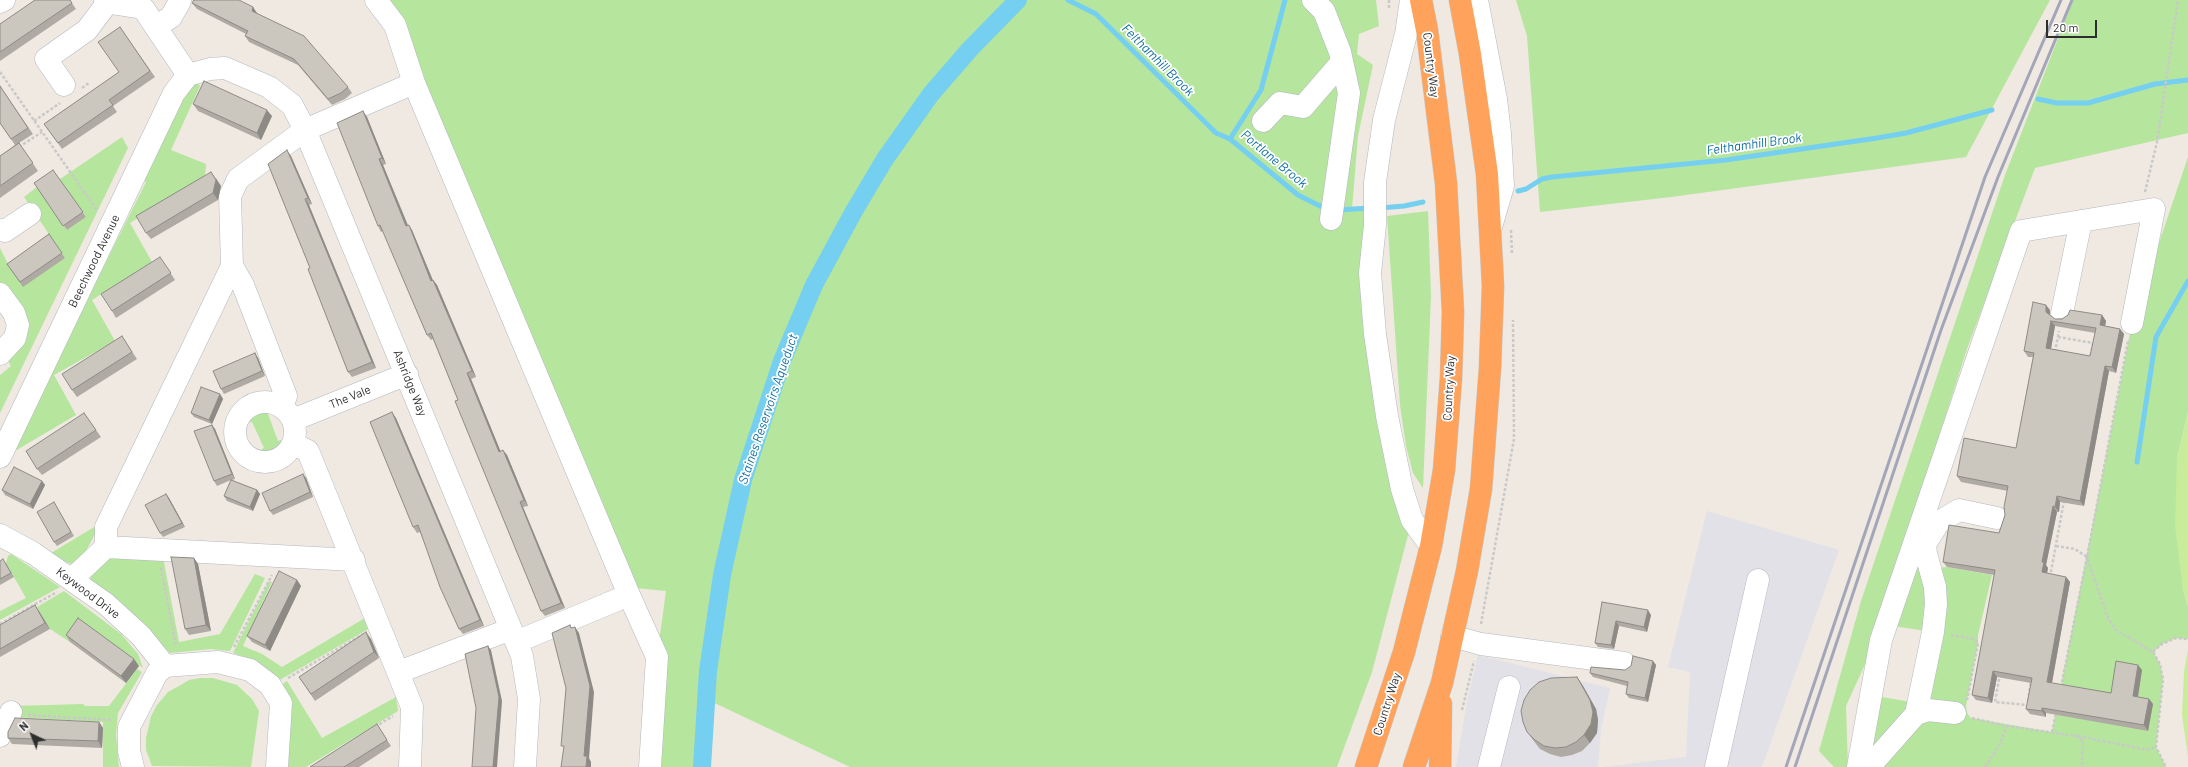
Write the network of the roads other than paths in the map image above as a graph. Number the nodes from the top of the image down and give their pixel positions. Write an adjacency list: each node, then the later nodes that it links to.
1 (4, 0): 10 (street)
2 (376, 0): 15 (street)
3 (1313, 0): 13 (street)
4 (1411, 0): 36 (street)
5 (1421, 0): 36 (highway, Country Way)
6 (1460, 0): 23 (highway)
7 (1476, 0): 23 (street)
8 (106, 1): 11 (street); 16 (street)
9 (180, 1): 12 (street)
10 (0, 2)
11 (145, 4): 12 (street)
12 (157, 26): 14 (street)
13 (1342, 62): 17 (street); 19 (street)
14 (193, 74): 18 (street, Ashridge Way); 32 (street, Beechwood Avenue)
15 (414, 83): 18 (street); 42 (street)
16 (64, 85)
17 (1263, 121)
18 (306, 130): 24 (street); 29 (street, Ashridge Way)
19 (1333, 209)
20 (30, 214): 22 (street)
21 (2081, 221): 26 (street); 27 (street); 33 (street)
22 (0, 230)
23 (1490, 230): 45 (highway)
24 (232, 266): 30 (street); 37 (street)
25 (0, 294): 28 (street)
26 (2062, 313)
27 (2132, 323)
28 (0, 354)
29 (406, 374): 30 (street, The Vale); 44 (street, Ashridge Way)
30 (288, 414): 31 (street); 31 (street)
31 (293, 444): 39 (street)
32 (0, 457)
33 (1932, 518): 34 (street); 38 (street)
34 (1997, 518)
35 (0, 535): 41 (street, Keywood Drive)
36 (1431, 546): 60 (highway, Country Way)
37 (106, 547): 39 (street); 41 (street)
38 (1920, 548): 53 (street); 65 (street)
39 (354, 560): 48 (street)
40 (1758, 580): 64 (street)
41 (74, 581): 47 (street, Keywood Drive)
42 (629, 595): 44 (street); 59 (street)
43 (1893, 626): 66 (street)
44 (514, 636): 48 (street); 58 (street, Ashridge Way)
45 (1452, 636): 46 (street); 49 (highway)
46 (1624, 663)
47 (172, 665): 55 (street); 56 (street)
48 (398, 672): 57 (street)
49 (1442, 683): 61 (highway); 62 (highway)
50 (1509, 687): 63 (street)
51 (1963, 711): 53 (street)
52 (10, 713): 54 (street)
53 (1916, 714): 66 (street)
54 (0, 736)
55 (133, 767)
56 (277, 767)
57 (410, 767)
58 (525, 767)
59 (650, 767)
60 (1366, 767)
61 (1414, 767)
62 (1440, 767)
63 (1489, 767)
64 (1716, 767)
65 (1858, 767)
66 (1869, 767)

